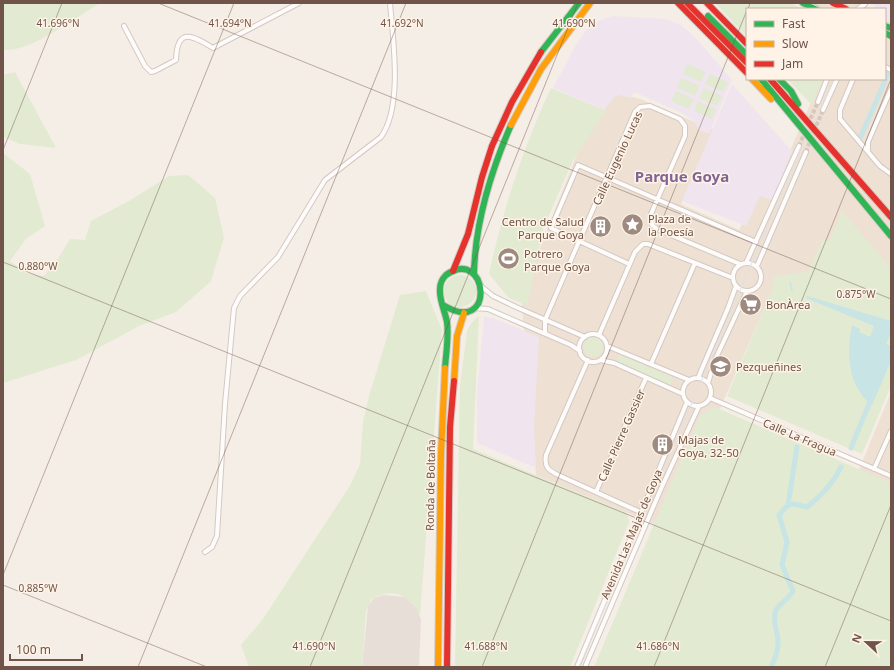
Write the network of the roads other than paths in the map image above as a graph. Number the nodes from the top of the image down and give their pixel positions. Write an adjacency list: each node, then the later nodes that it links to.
1 (299, 3): 15 (street)
2 (390, 3): 78 (street)
3 (579, 3): 47 (main road, Ronda de Boltaña)
4 (590, 3): 48 (main road)
5 (678, 3): 19 (main road)
6 (687, 3): 18 (main road)
7 (695, 3): 17 (main road)
8 (706, 3): 16 (main road)
9 (804, 3): 11 (main road)
10 (833, 3): 12 (main road)
11 (815, 8)
12 (844, 8)
13 (859, 8): 14 (street)
14 (864, 8)
15 (124, 26)
16 (746, 43)
17 (746, 54)
18 (746, 62)
19 (746, 73)
20 (753, 80): 34 (main road)
21 (762, 80): 34 (main road)
22 (771, 80): 30 (main road)
23 (780, 80): 30 (main road)
24 (828, 80): 28 (street)
25 (837, 80): 29 (street)
26 (853, 80): 33 (street)
27 (891, 89): 33 (street)
28 (818, 102)
29 (824, 110)
30 (806, 118): 38 (main road)
31 (799, 146): 41 (street)
32 (806, 152): 46 (street)
33 (869, 154): 35 (street)
34 (826, 158): 39 (main road)
35 (891, 174)
36 (607, 177): 37 (street); 37 (street, Calle Eugenio Lucas); 40 (street, Calle Eugenio Lucas); 40 (street)
37 (657, 199): 41 (street); 45 (street, Calle Eugenio Lucas)
38 (891, 217)
39 (891, 236)
40 (579, 241): 44 (street); 56 (street, Calle Eugenio Lucas)
41 (756, 242): 43 (street)
42 (695, 263): 44 (street); 49 (street); 64 (street)
43 (746, 263): 45 (street); 46 (street)
44 (629, 264): 58 (street)
45 (740, 264): 49 (street)
46 (757, 266): 52 (street)
47 (453, 271): 48 (main road); 53 (main road, Ronda de Boltaña)
48 (474, 274): 51 (main road)
49 (732, 278): 50 (street)
50 (736, 286): 52 (street); 66 (street)
51 (482, 287): 54 (main road); 56 (street)
52 (747, 291): 68 (street)
53 (443, 305): 55 (main road); 79 (main road, Ronda de Boltaña)
54 (474, 308): 55 (main road); 57 (street)
55 (464, 313): 80 (main road, Ronda de Boltaña)
56 (545, 320): 57 (street, Calle Eugenio Lucas); 59 (street)
57 (545, 333): 61 (street)
58 (599, 335): 59 (street); 60 (street)
59 (585, 337): 61 (street)
60 (607, 346): 63 (street); 64 (street)
61 (580, 351): 62 (street)
62 (588, 360): 63 (street); 76 (street)
63 (600, 360): 65 (street)
64 (651, 364): 67 (street)
65 (646, 378): 69 (street); 76 (street, Calle Pierre Gassier)
66 (698, 378): 67 (street); 68 (street)
67 (689, 380): 69 (street)
68 (708, 383): 70 (street)
69 (683, 394): 71 (street)
70 (710, 398): 72 (street); 74 (street, Calle La Fragua)
71 (687, 402): 72 (street); 77 (street, Avenida Las Majas de Goya)
72 (699, 406): 82 (street, Avenida Las Majas de Goya)
73 (891, 431): 74 (street)
74 (874, 469): 75 (street, Calle La Fragua)
75 (891, 475)
76 (596, 492): 77 (street)
77 (640, 512): 81 (street, Avenida Las Majas de Goya)
78 (205, 552)
79 (438, 667)
80 (446, 667)
81 (576, 667)
82 (585, 667)

